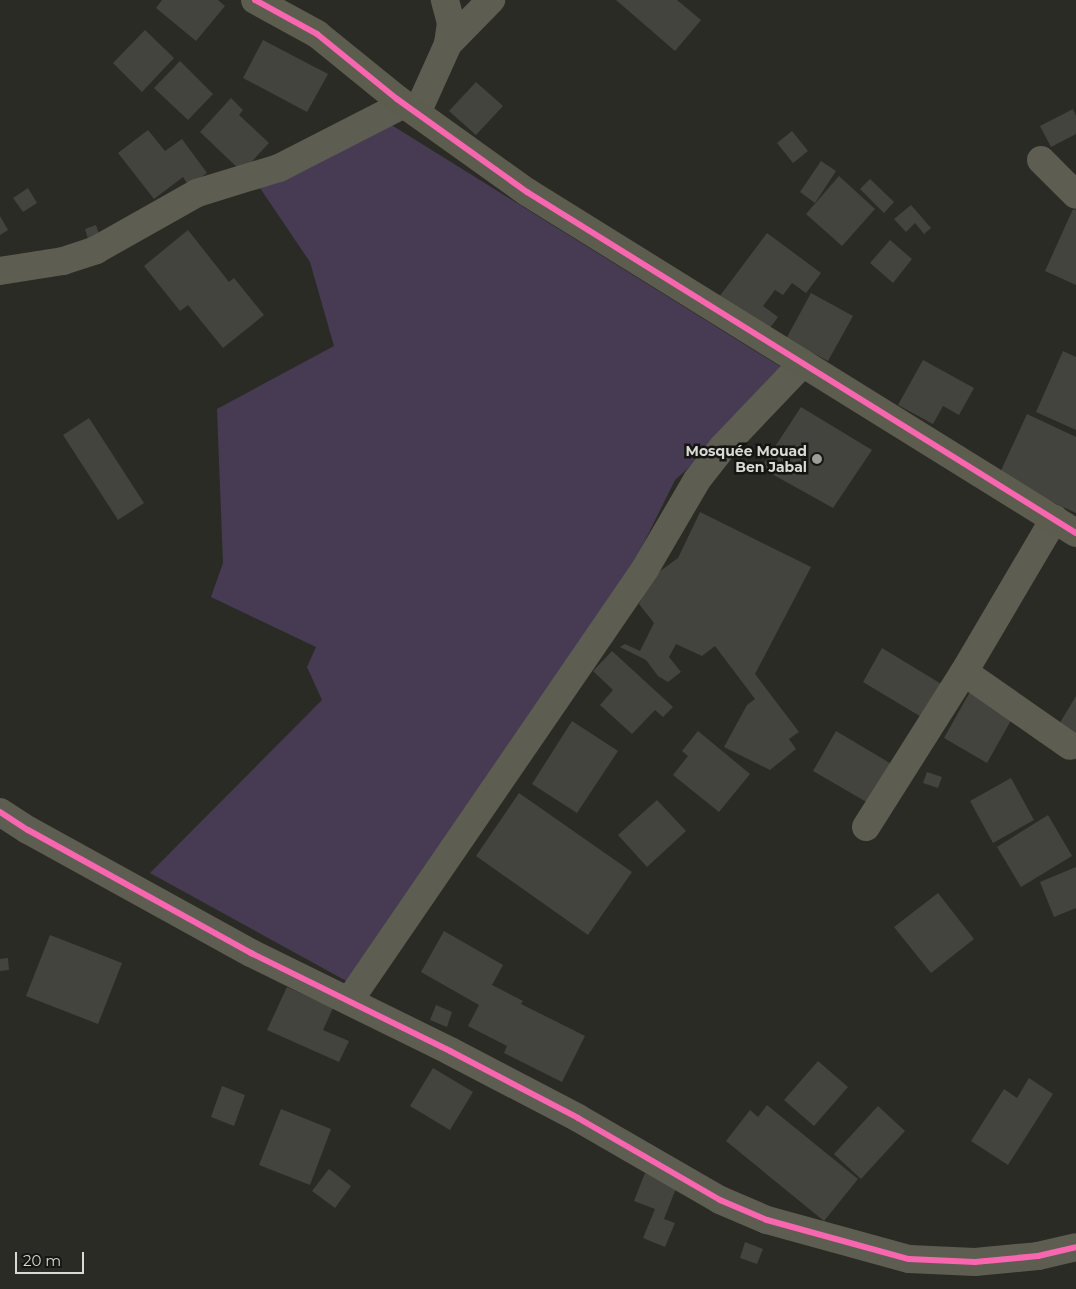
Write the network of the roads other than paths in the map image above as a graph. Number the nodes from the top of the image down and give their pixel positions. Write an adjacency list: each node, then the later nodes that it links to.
1 (255, 0): 5 (street)
2 (445, 0): 4 (street)
3 (491, 0): 4 (street)
4 (448, 44): 5 (street)
5 (411, 109): 8 (street); 9 (street)
6 (1041, 160): 7 (street)
7 (1076, 195)
8 (0, 271)
9 (803, 363): 10 (street); 15 (street)
10 (1065, 526): 11 (street)
11 (964, 672): 12 (street); 14 (street)
12 (1070, 746)
13 (0, 812): 15 (street)
14 (866, 827)
15 (349, 1001): 16 (street)
16 (1076, 1247)

